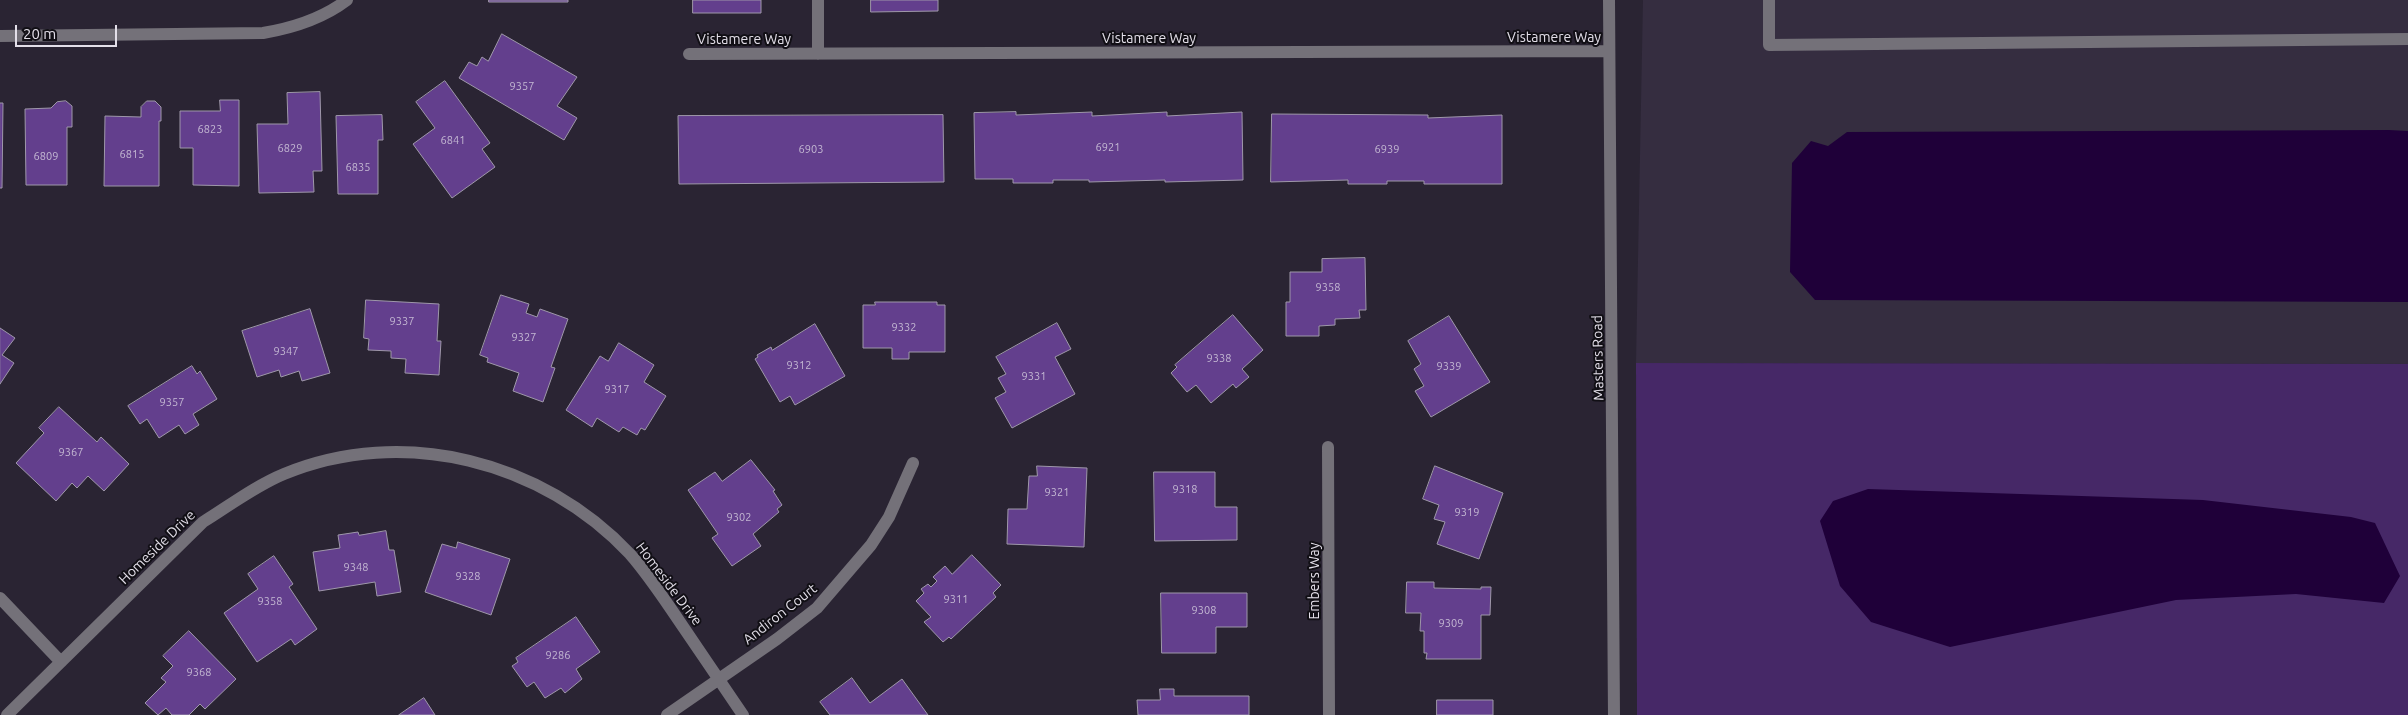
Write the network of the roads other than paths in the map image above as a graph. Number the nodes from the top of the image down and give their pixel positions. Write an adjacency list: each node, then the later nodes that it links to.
1 (347, 0): 5 (street)
2 (818, 0): 9 (street)
3 (1609, 0): 7 (street, Masters Road)
4 (1769, 0): 6 (street)
5 (0, 36)
6 (2408, 39)
7 (1609, 52): 9 (street, Vistamere Way); 19 (street, Masters Road)
8 (689, 54): 9 (street, Vistamere Way)
9 (818, 54)
10 (1328, 447): 18 (street, Embers Way)
11 (913, 463): 14 (street, Andiron Court)
12 (0, 598): 13 (street)
13 (61, 662): 14 (street, Homeside Drive); 15 (street, Homeside Drive)
14 (719, 679): 16 (street, Andiron Court); 17 (street, Homeside Drive)
15 (6, 715)
16 (668, 715)
17 (743, 715)
18 (1329, 715)
19 (1614, 715)

